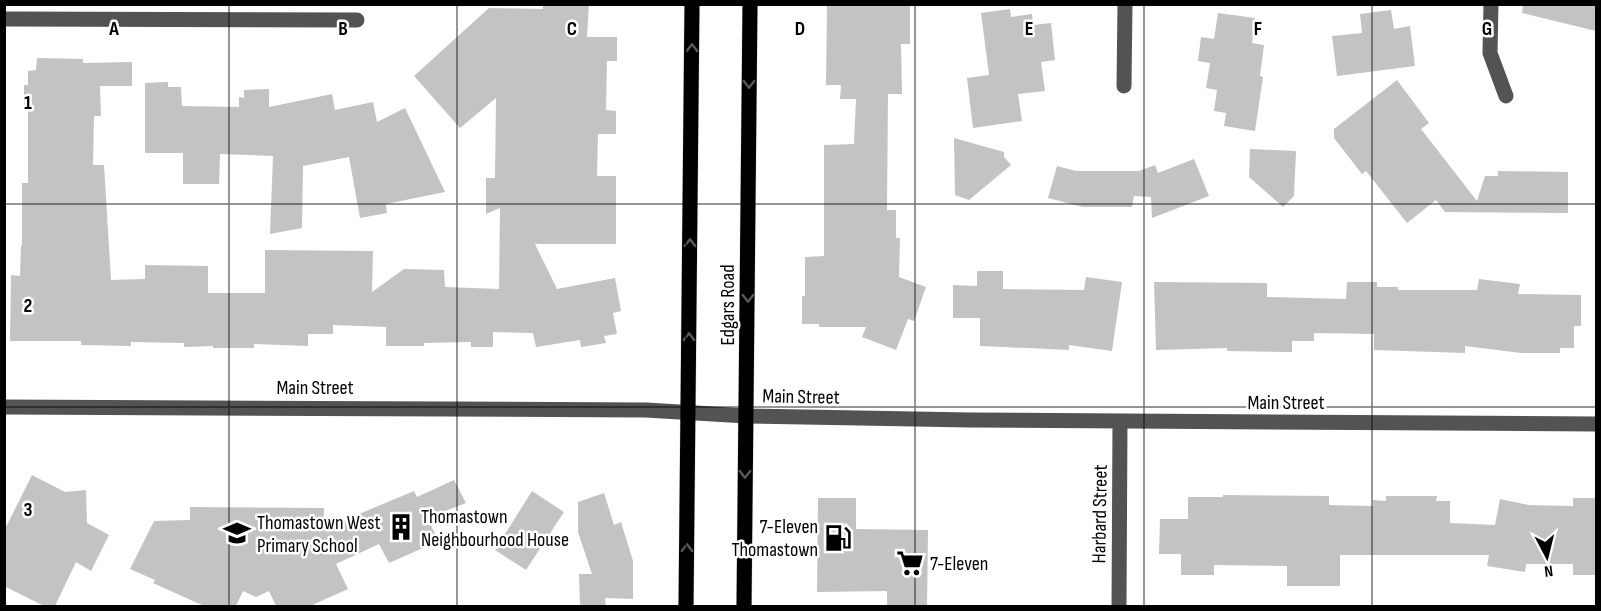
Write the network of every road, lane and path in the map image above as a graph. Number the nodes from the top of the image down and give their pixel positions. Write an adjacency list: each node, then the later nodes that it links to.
1 (692, 4): 10 (main road, Edgars Road, one-way to 1)
2 (750, 4): 11 (main road, Edgars Road, one-way to 11)
3 (1125, 4): 7 (street)
4 (1491, 4): 8 (street)
5 (4, 19): 6 (street)
6 (357, 20)
7 (1124, 86)
8 (1506, 96)
9 (4, 406): 10 (street, Main Street)
10 (688, 413): 11 (street, Main Street); 14 (main road, Edgars Road, one-way to 10)
11 (746, 416): 12 (street, Main Street); 15 (main road, Edgars Road, one-way to 15)
12 (1120, 422): 13 (street, Main Street); 16 (street, Harbard Street)
13 (1596, 424)
14 (686, 606)
15 (744, 606)
16 (1119, 606)

